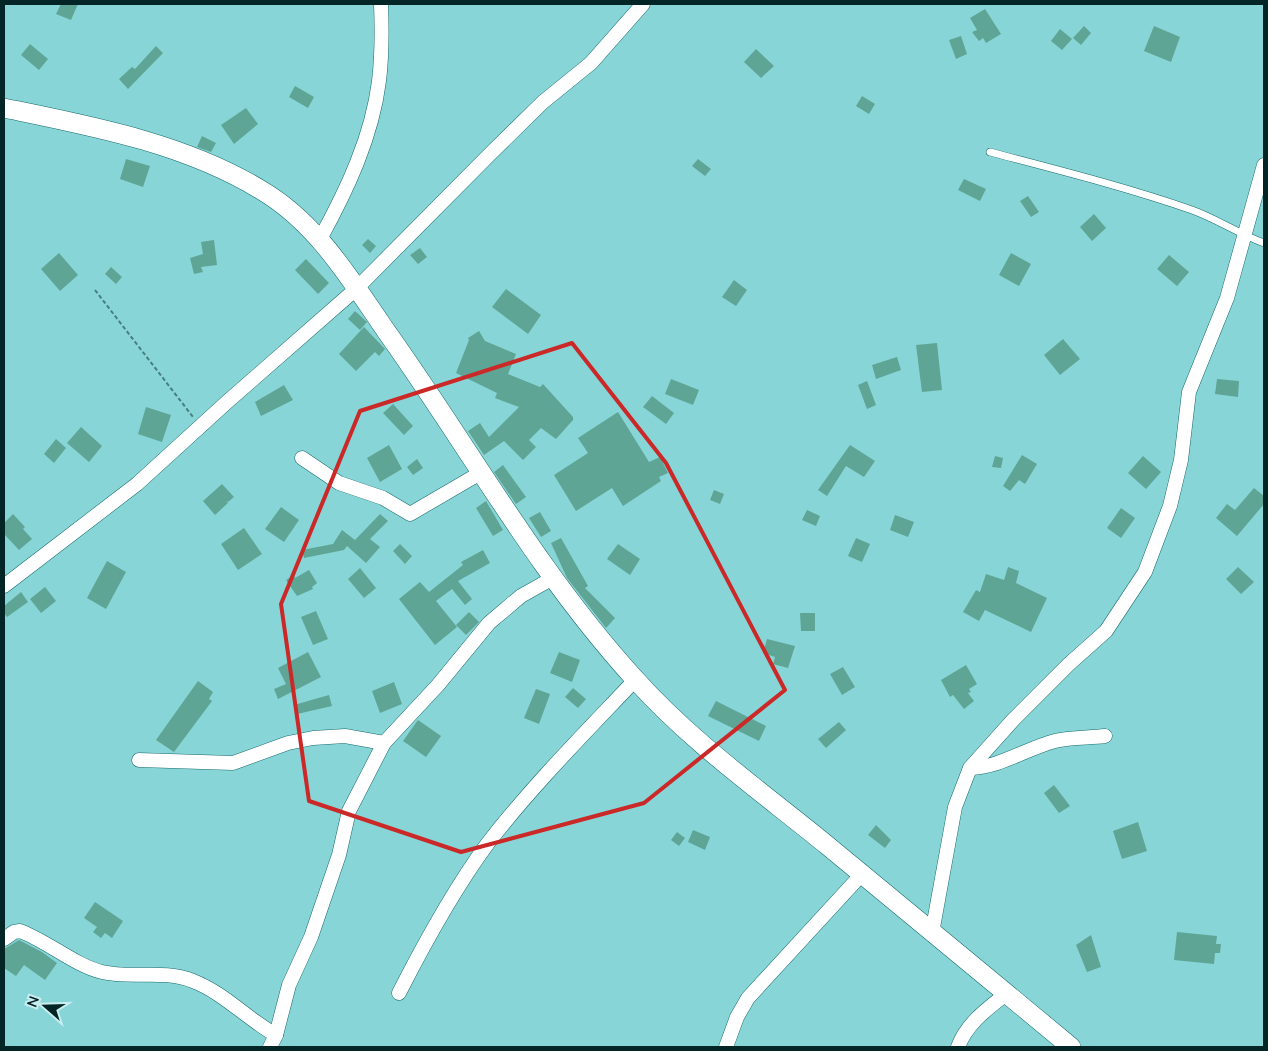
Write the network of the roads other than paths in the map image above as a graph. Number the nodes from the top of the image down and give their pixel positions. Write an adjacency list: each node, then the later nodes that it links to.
1 (381, 4): 7 (street)
2 (644, 4): 9 (street)
3 (4, 108): 7 (main road)
4 (990, 152): 6 (lane)
5 (1264, 165): 6 (street)
6 (1245, 236): 8 (lane); 18 (street)
7 (320, 239): 9 (main road)
8 (1264, 243)
9 (356, 289): 11 (main road); 13 (street)
10 (302, 458): 11 (street)
11 (482, 472): 12 (main road)
12 (553, 578): 14 (main road); 16 (street)
13 (4, 586)
14 (636, 680): 19 (main road); 22 (street)
15 (1105, 736): 18 (street)
16 (384, 743): 17 (street); 24 (street)
17 (139, 760)
18 (970, 768): 20 (street)
19 (862, 874): 20 (main road); 25 (street)
20 (932, 932): 23 (main road)
21 (4, 939): 24 (street)
22 (399, 993)
23 (1006, 994): 26 (street); 27 (main road)
24 (273, 1041)
25 (726, 1047)
26 (958, 1047)
27 (1071, 1047)

